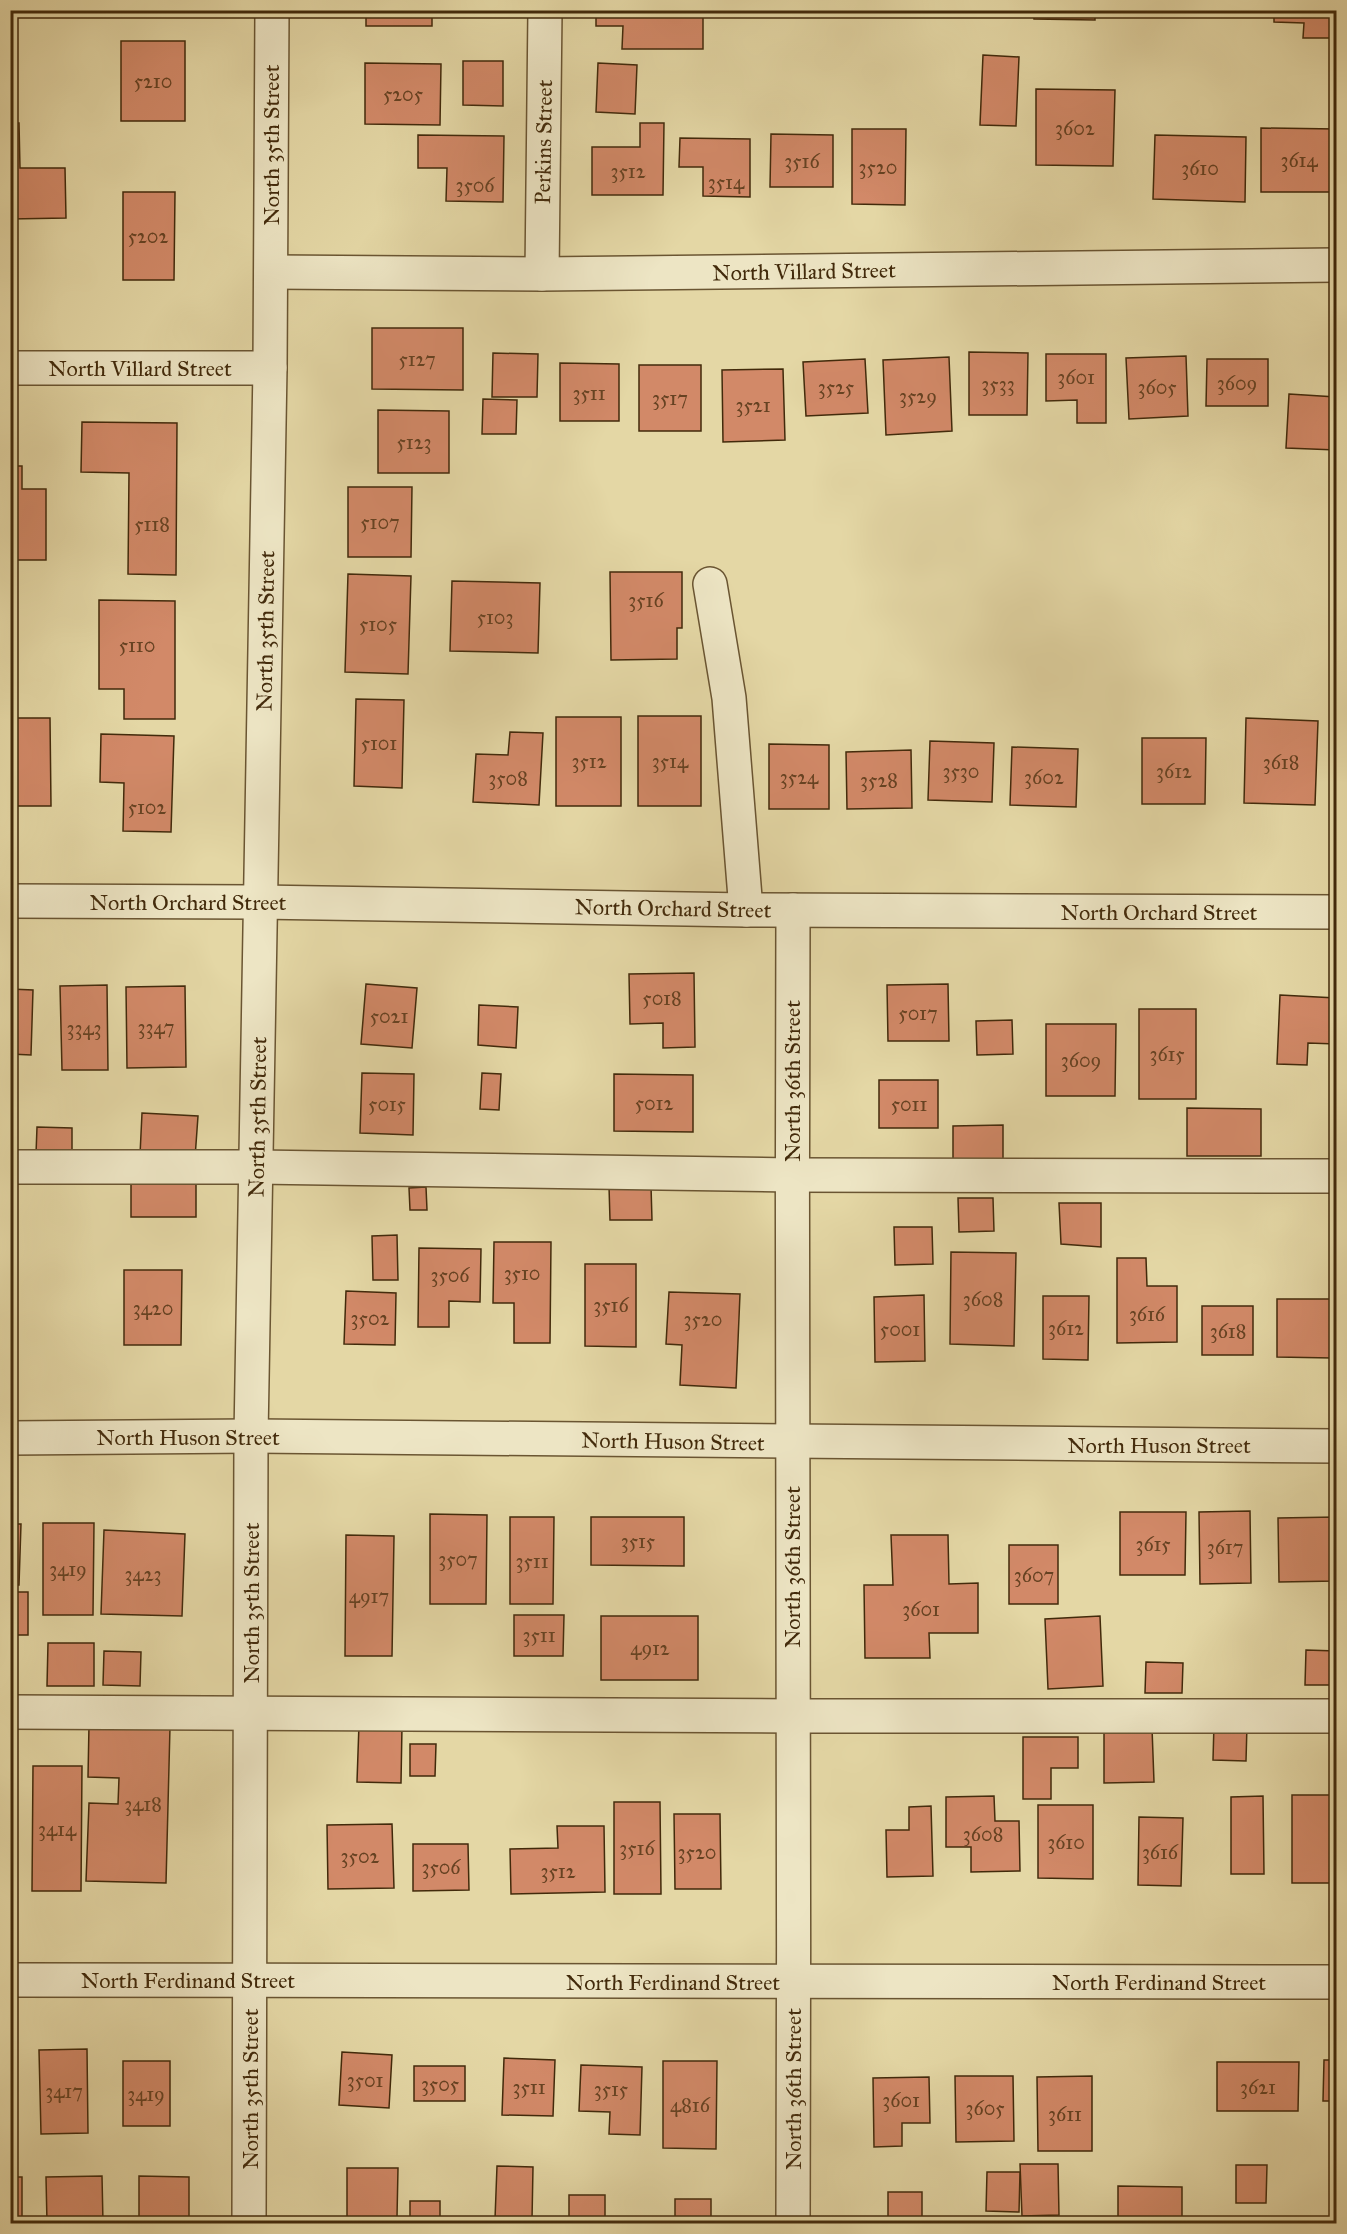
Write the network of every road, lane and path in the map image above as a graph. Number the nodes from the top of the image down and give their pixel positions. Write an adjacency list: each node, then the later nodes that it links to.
1 (272, 10): 4 (street, North 35th Street)
2 (545, 10): 5 (street, Perkins Street)
3 (1336, 264): 5 (street, North Villard Street)
4 (271, 272): 5 (street, North Villard Street); 7 (street, North 35th Street)
5 (542, 274)
6 (10, 368): 7 (street, North Villard Street)
7 (270, 368): 10 (street, North 35th Street)
8 (710, 584): 11 (street)
9 (10, 901): 10 (street, North Orchard Street)
10 (259, 902): 11 (street, North Orchard Street); 15 (street, North 35th Street)
11 (746, 910): 12 (street, North Orchard Street)
12 (792, 910): 13 (street, North Orchard Street); 16 (street, North 36th Street)
13 (1336, 912)
14 (10, 1167): 15 (street)
15 (257, 1167): 16 (street); 18 (street, North 35th Street)
16 (791, 1175): 17 (street); 20 (street, North 36th Street)
17 (1336, 1176)
18 (251, 1436): 19 (street, North Huson Street); 20 (street, North Huson Street); 23 (street, North 35th Street)
19 (10, 1438)
20 (791, 1443): 21 (street, North Huson Street); 24 (street, North 36th Street)
21 (1336, 1446)
22 (10, 1712): 23 (street)
23 (250, 1712): 24 (street); 26 (street, North 35th Street)
24 (792, 1716): 25 (street); 28 (street, North 36th Street)
25 (1336, 1716)
26 (250, 1979): 27 (street, North Ferdinand Street); 28 (street, North Ferdinand Street); 30 (street, North 35th Street)
27 (10, 1980)
28 (794, 1982): 29 (street, North Ferdinand Street); 31 (street, North 36th Street)
29 (1336, 1982)
30 (249, 2223)
31 (793, 2223)

